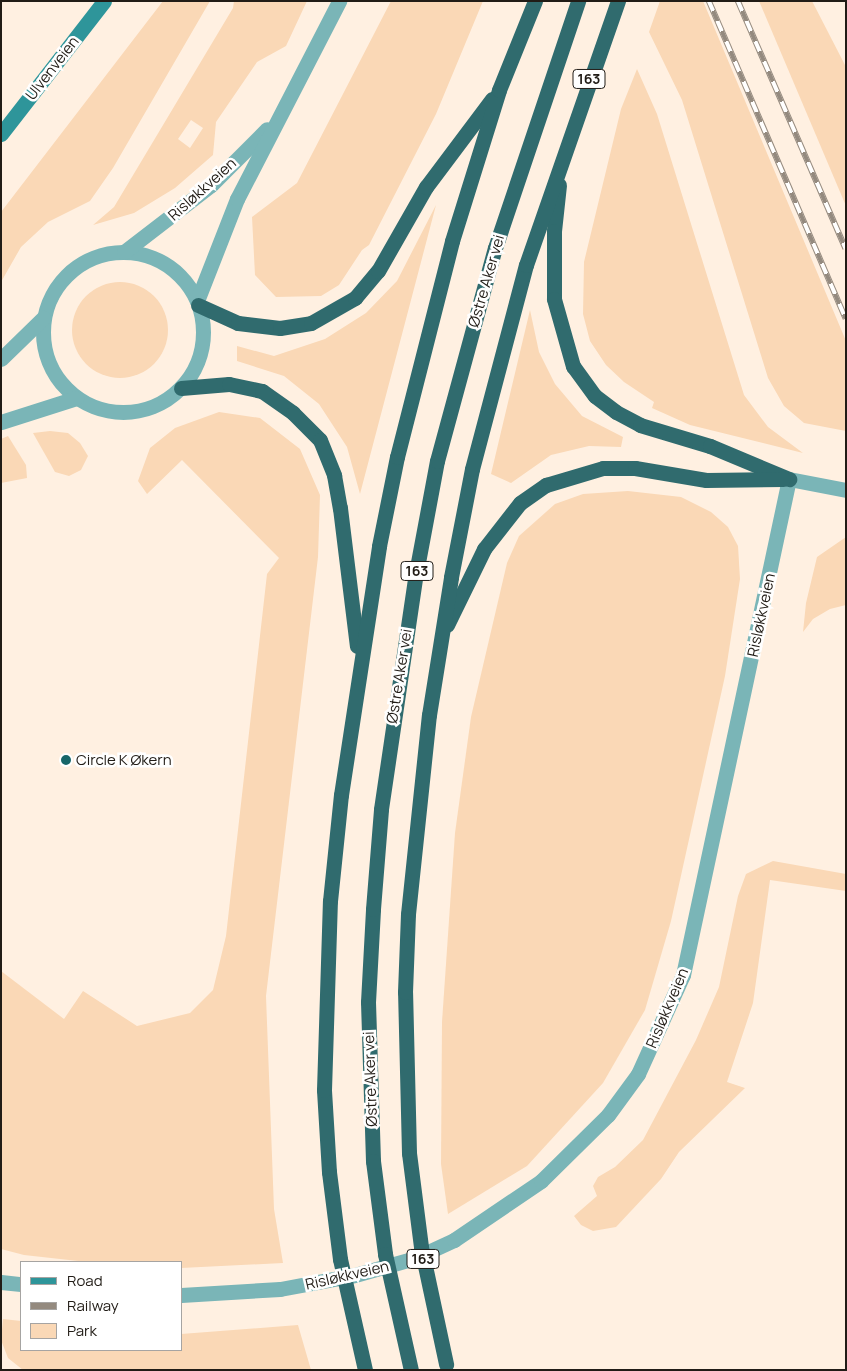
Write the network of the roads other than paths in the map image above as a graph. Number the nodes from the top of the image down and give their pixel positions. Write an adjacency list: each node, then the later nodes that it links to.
1 (104, 1): 8 (main road, Ulvenveien)
2 (339, 1): 7 (street, Risløkkveien)
3 (535, 1): 6 (highway, 163)
4 (578, 1): 26 (highway, Østre Aker vei / 163, bridge)
5 (618, 1): 9 (highway, 163)
6 (499, 90): 11 (highway); 20 (highway, 163)
7 (275, 120): 10 (street, Risløkkveien); 11 (street, Risløkkveien)
8 (1, 134)
9 (562, 157): 17 (highway); 19 (highway, 163)
10 (124, 252): 11 (street); 12 (street)
11 (197, 303): 14 (street)
12 (43, 318): 13 (street); 15 (street)
13 (1, 359)
14 (181, 388): 15 (street); 20 (highway)
15 (76, 398): 16 (street)
16 (1, 422)
17 (789, 479): 18 (street); 19 (highway); 23 (street, Risløkkveien)
18 (846, 490)
19 (440, 641): 24 (highway, 163, bridge)
20 (359, 663): 25 (highway, 163, bridge)
21 (1, 1282): 22 (street)
22 (20, 1284)
23 (182, 1295)
24 (447, 1367)
25 (365, 1370)
26 (411, 1370)

